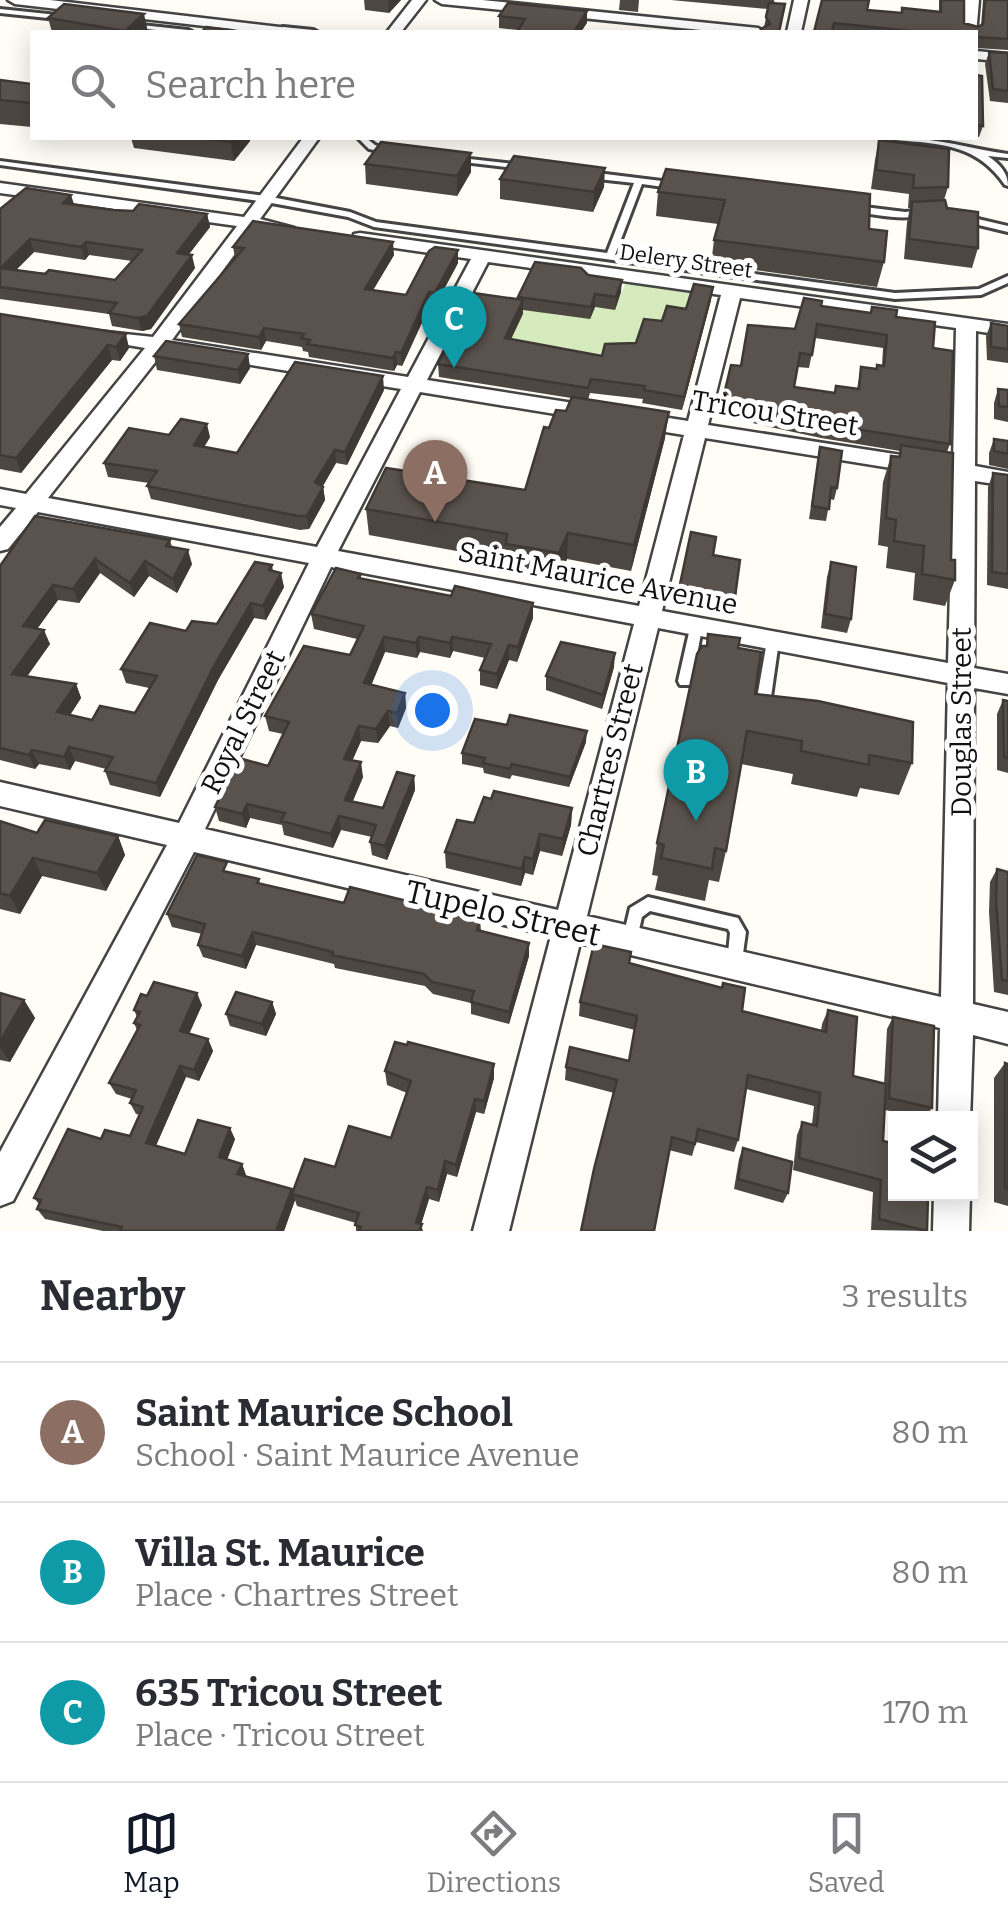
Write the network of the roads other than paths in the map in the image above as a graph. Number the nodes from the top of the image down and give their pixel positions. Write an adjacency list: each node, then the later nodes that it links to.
1 (15, 0): 12 (street)
2 (419, 0): 13 (street)
3 (442, 0): 8 (street)
4 (610, 0): 8 (street)
5 (802, 0): 16 (street)
6 (972, 0): 17 (street)
7 (0, 10): 9 (lane)
8 (601, 17): 14 (street); 15 (street)
9 (75, 19)
10 (113, 24): 11 (lane)
11 (169, 30)
12 (277, 30)
13 (396, 30)
14 (594, 30)
15 (737, 30)
16 (794, 30)
17 (971, 30)
18 (978, 55): 19 (street)
19 (1008, 58)
20 (310, 140): 34 (street)
21 (364, 140): 23 (lane)
22 (912, 140): 24 (lane)
23 (404, 153)
24 (980, 153): 25 (lane); 31 (lane)
25 (1008, 156)
26 (443, 158): 28 (lane)
27 (0, 163): 34 (lane)
28 (541, 169)
29 (580, 174): 30 (lane)
30 (638, 181): 32 (lane); 43 (lane)
31 (1008, 183)
32 (694, 188)
33 (13, 195): 38 (street)
34 (266, 199): 38 (street); 43 (lane)
35 (848, 208): 36 (lane)
36 (940, 213)
37 (958, 217): 39 (lane)
38 (246, 222): 40 (street); 49 (street)
39 (1008, 229)
40 (306, 231)
41 (345, 236): 42 (street, Delery Street)
42 (482, 255): 45 (street, Delery Street); 50 (street, Royal Street)
43 (610, 257): 44 (lane)
44 (1008, 280)
45 (732, 291): 46 (street, Delery Street); 51 (street, Chartres Street)
46 (966, 325): 47 (street, Delery Street); 52 (street, Douglas Street)
47 (1008, 330)
48 (79, 332): 49 (street, Tricou Street)
49 (158, 344): 50 (street, Tricou Street); 55 (street)
50 (412, 384): 51 (street, Tricou Street); 57 (street, Royal Street)
51 (698, 428): 52 (street, Tricou Street); 58 (street, Chartres Street)
52 (962, 472): 53 (street, Tricou Street); 61 (street, Douglas Street)
53 (1008, 479)
54 (0, 497): 55 (street, Saint Maurice Avenue)
55 (32, 504): 56 (street); 57 (street, Saint Maurice Avenue)
56 (0, 543)
57 (324, 556): 58 (street, Saint Maurice Avenue); 66 (street, Royal Street)
58 (646, 619): 59 (street, Saint Maurice Avenue); 67 (street, Chartres Street)
59 (696, 628): 60 (street, Saint Maurice Avenue); 62 (lane)
60 (773, 642): 61 (street, Saint Maurice Avenue); 64 (lane)
61 (961, 675): 63 (street, Saint Maurice Avenue); 68 (street, Douglas Street)
62 (685, 681)
63 (1008, 684)
64 (763, 704)
65 (0, 794): 66 (street, Tupelo Street)
66 (186, 838): 67 (street, Tupelo Street); 71 (street, Royal Street)
67 (567, 928): 68 (street, Tupelo Street); 73 (street, Chartres Street)
68 (960, 1016): 69 (street, Tupelo Street); 70 (street, Douglas Street)
69 (1008, 1028)
70 (956, 1111)
71 (0, 1188)
72 (952, 1201): 74 (street)
73 (492, 1231)
74 (951, 1231)

